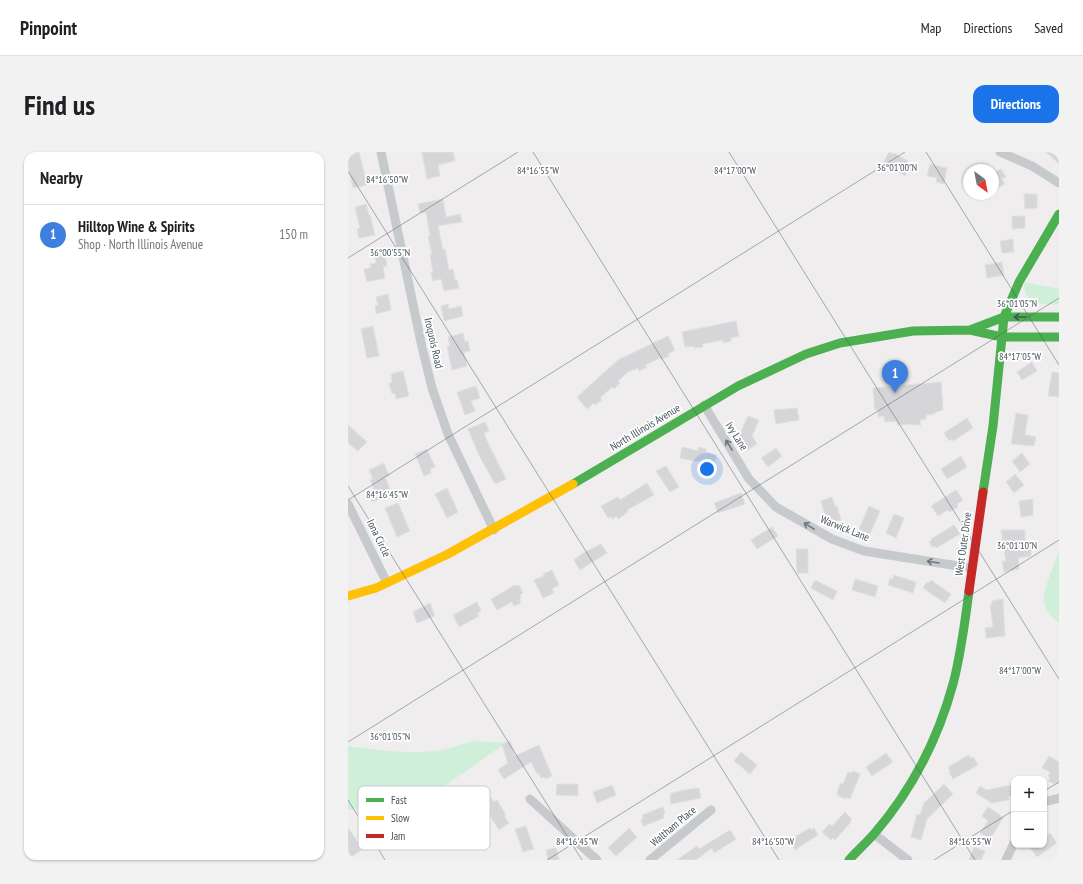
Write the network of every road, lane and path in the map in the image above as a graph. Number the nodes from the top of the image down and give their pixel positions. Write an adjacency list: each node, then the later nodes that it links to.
1 (381, 152): 14 (street, Iroquois Road)
2 (1000, 152): 3 (street)
3 (1059, 183)
4 (1059, 214): 5 (main road, West Outer Drive)
5 (1055, 229): 6 (main road, West Outer Drive)
6 (1004, 317): 7 (main road, one-way to 6); 8 (main road); 9 (main road, West Outer Drive)
7 (1059, 317)
8 (970, 330): 9 (main road); 11 (main road, North Illinois Avenue)
9 (1002, 337): 10 (main road); 15 (main road, West Outer Drive)
10 (1059, 338)
11 (704, 406): 12 (street, Ivy Lane, one-way to 11); 14 (main road, North Illinois Avenue)
12 (749, 479): 15 (street, Warwick Lane, one-way to 12)
13 (348, 504): 16 (street, Iona Circle)
14 (494, 530): 16 (main road, North Illinois Avenue)
15 (971, 568): 24 (main road, West Outer Drive)
16 (387, 583): 17 (main road, North Illinois Avenue)
17 (376, 588): 18 (main road, North Illinois Avenue); 19 (main road)
18 (348, 596)
19 (354, 605)
20 (1059, 798): 22 (street)
21 (530, 799): 26 (street)
22 (1047, 801)
23 (711, 810): 27 (street, Waltham Place)
24 (874, 834): 28 (main road, West Outer Drive); 29 (street)
25 (1012, 848): 30 (street)
26 (597, 860)
27 (650, 860)
28 (849, 860)
29 (908, 860)
30 (1006, 860)

